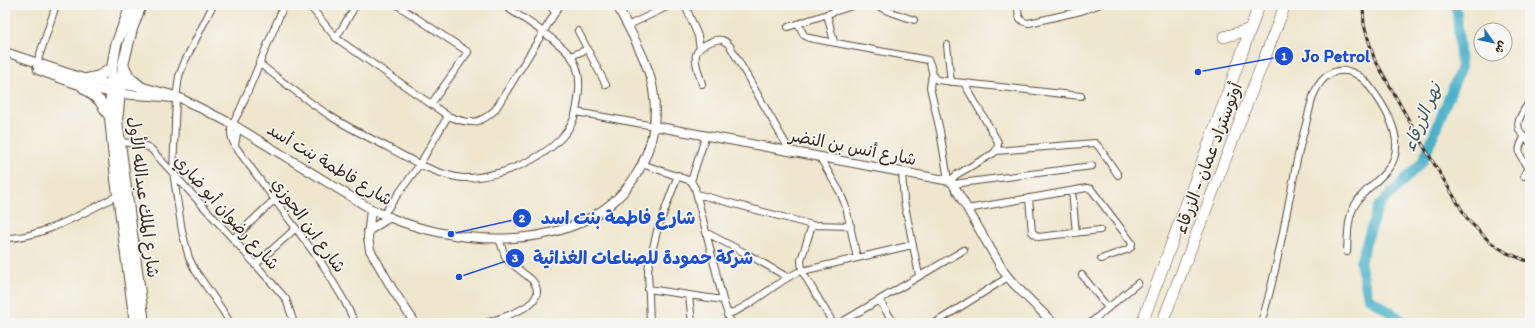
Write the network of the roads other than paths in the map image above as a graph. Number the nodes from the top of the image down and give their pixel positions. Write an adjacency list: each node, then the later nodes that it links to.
1 (56, 5): 43 (street)
2 (130, 5): 44 (main road, شارع الملك عبدالله الأول)
3 (141, 5): 42 (main road, شارع الملك عبدالله الأول)
4 (213, 5): 54 (street)
5 (284, 5): 41 (street, شارع ابن الجوزي)
6 (308, 5): 32 (street)
7 (356, 5): 32 (street)
8 (397, 5): 56 (street)
9 (503, 5): 29 (street)
10 (550, 5): 21 (street)
11 (560, 5): 21 (street)
12 (617, 5): 25 (street, شارع فاطمة بنت أسد)
13 (671, 5): 25 (street)
14 (685, 5): 30 (street)
15 (855, 5): 22 (street)
16 (875, 5): 23 (street)
17 (1018, 5): 18 (street)
18 (1098, 5)
19 (1259, 5): 27 (highway, أوتوستراد عمان - الزرقاء)
20 (1285, 5): 134 (highway, أوتوستراد عمان - الزرقاء)
21 (555, 13): 29 (street)
22 (827, 14): 24 (street); 33 (street)
23 (914, 20)
24 (798, 24): 26 (street); 33 (street)
25 (627, 26): 61 (street, شارع فاطمة بنت أسد)
26 (788, 27)
27 (1251, 28): 31 (highway); 133 (highway, أوتوستراد عمان - الزرقاء)
28 (578, 31): 37 (street)
29 (543, 32): 39 (street); 58 (street)
30 (698, 36): 34 (street); 36 (street)
31 (1224, 37)
32 (336, 38): 56 (street)
33 (834, 42): 45 (street)
34 (709, 43): 36 (street); 66 (street)
35 (946, 46): 46 (street)
36 (700, 48): 49 (street)
37 (588, 49): 39 (street); 50 (street)
38 (5, 52): 43 (street)
39 (571, 56): 57 (street)
40 (5, 57): 43 (street)
41 (259, 63): 60 (street, شارع ابن الجوزي); 69 (street)
42 (123, 65): 51 (main road); 52 (main road, شارع الملك عبدالله الأول)
43 (36, 66): 47 (street)
44 (112, 68): 47 (main road); 52 (main road, شارع الملك عبدالله الأول)
45 (932, 75): 46 (street); 79 (street)
46 (951, 82): 48 (street)
47 (84, 83): 52 (street); 59 (main road)
48 (964, 83): 53 (street); 67 (street)
49 (702, 84)
50 (606, 85)
51 (141, 87): 52 (street, شارع فاطمة بنت أسد); 54 (street, شارع فاطمة بنت أسد)
52 (115, 89): 54 (street, شارع فاطمة بنت أسد); 59 (main road, شارع الملك عبدالله الأول); 64 (main road, شارع الملك عبدالله الأول)
53 (1081, 96)
54 (178, 98): 60 (street, شارع فاطمة بنت أسد); 73 (street)
55 (1530, 101): 63 (street)
56 (431, 104): 58 (street)
57 (576, 112): 61 (street, شارع أنس بن النضر); 69 (street)
58 (448, 116): 69 (street)
59 (110, 117): 82 (main road, شارع الملك عبدالله الأول)
60 (235, 125): 84 (street, شارع ابن الجوزي); 85 (street, شارع فاطمة بنت أسد)
61 (654, 126): 62 (street, شارع أنس بن النضر); 70 (street, شارع فاطمة بنت أسد)
62 (706, 135): 66 (street, شارع أنس بن النضر); 78 (street)
63 (1524, 138): 65 (street); 72 (street)
64 (120, 142): 73 (street, شارع رضوان أبو ضاري); 118 (main road, شارع الملك عبدالله الأول)
65 (1530, 142)
66 (790, 151): 68 (street, شارع أنس بن النضر)
67 (996, 152): 76 (street); 79 (street)
68 (819, 156): 74 (street, شارع أنس بن النضر); 89 (street)
69 (420, 164): 87 (street)
70 (642, 164): 75 (street); 97 (street, شارع فاطمة بنت أسد)
71 (1092, 166): 79 (street)
72 (1529, 169): 77 (street)
73 (173, 172): 96 (street, شارع رضوان أبو ضاري); 119 (street)
74 (902, 172): 79 (street, شارع أنس بن النضر); 98 (street)
75 (678, 175): 78 (street); 110 (street)
76 (1118, 175)
77 (1524, 176)
78 (691, 181): 81 (street)
79 (950, 182): 86 (street)
80 (1072, 191): 83 (street); 94 (street); 102 (street)
81 (697, 194): 88 (street); 93 (street)
82 (119, 196): 95 (street); 117 (main road, شارع الملك عبدالله الأول)
83 (1029, 198): 86 (street); 94 (street)
84 (274, 200): 90 (street, شارع ابن الجوزي); 96 (street)
85 (371, 209): 87 (street, شارع فاطمة بنت أسد); 92 (street)
86 (967, 209): 108 (street)
87 (386, 216): 92 (street); 97 (street, شارع فاطمة بنت أسد)
88 (812, 225): 89 (street); 104 (street)
89 (851, 226): 101 (street)
90 (296, 228): 103 (street); 121 (street, شارع ابن الجوزي)
91 (1100, 230): 94 (street)
92 (368, 231): 122 (street)
93 (706, 233): 107 (street); 112 (street)
94 (1076, 233)
95 (5, 238)
96 (233, 238): 103 (street, شارع رضوان أبو ضاري)
97 (499, 239): 123 (street)
98 (912, 245): 101 (street); 105 (street)
99 (964, 250): 105 (street)
100 (1347, 252): 135 (street)
101 (857, 258): 104 (street)
102 (1101, 259)
103 (255, 264): 120 (street, شارع رضوان أبو ضاري)
104 (802, 271): 107 (street); 127 (street)
105 (919, 275): 113 (street)
106 (1082, 275): 114 (street)
107 (786, 277): 115 (street)
108 (1008, 277): 116 (street); 130 (street)
109 (1138, 283): 114 (street)
110 (648, 289): 111 (street); 124 (street)
111 (689, 296): 112 (street); 125 (street)
112 (723, 300): 115 (street)
113 (878, 300): 128 (street); 129 (street)
114 (1108, 308): 132 (street)
115 (727, 314): 126 (street)
116 (1045, 320): 131 (street)
117 (135, 323)
118 (144, 323)
119 (230, 323)
120 (294, 323)
121 (355, 323)
122 (415, 323)
123 (486, 323)
124 (650, 323)
125 (692, 323)
126 (731, 323)
127 (834, 323)
128 (840, 323)
129 (894, 323)
130 (935, 323)
131 (1053, 323)
132 (1090, 323)
133 (1142, 323)
134 (1162, 323)
135 (1261, 323)

